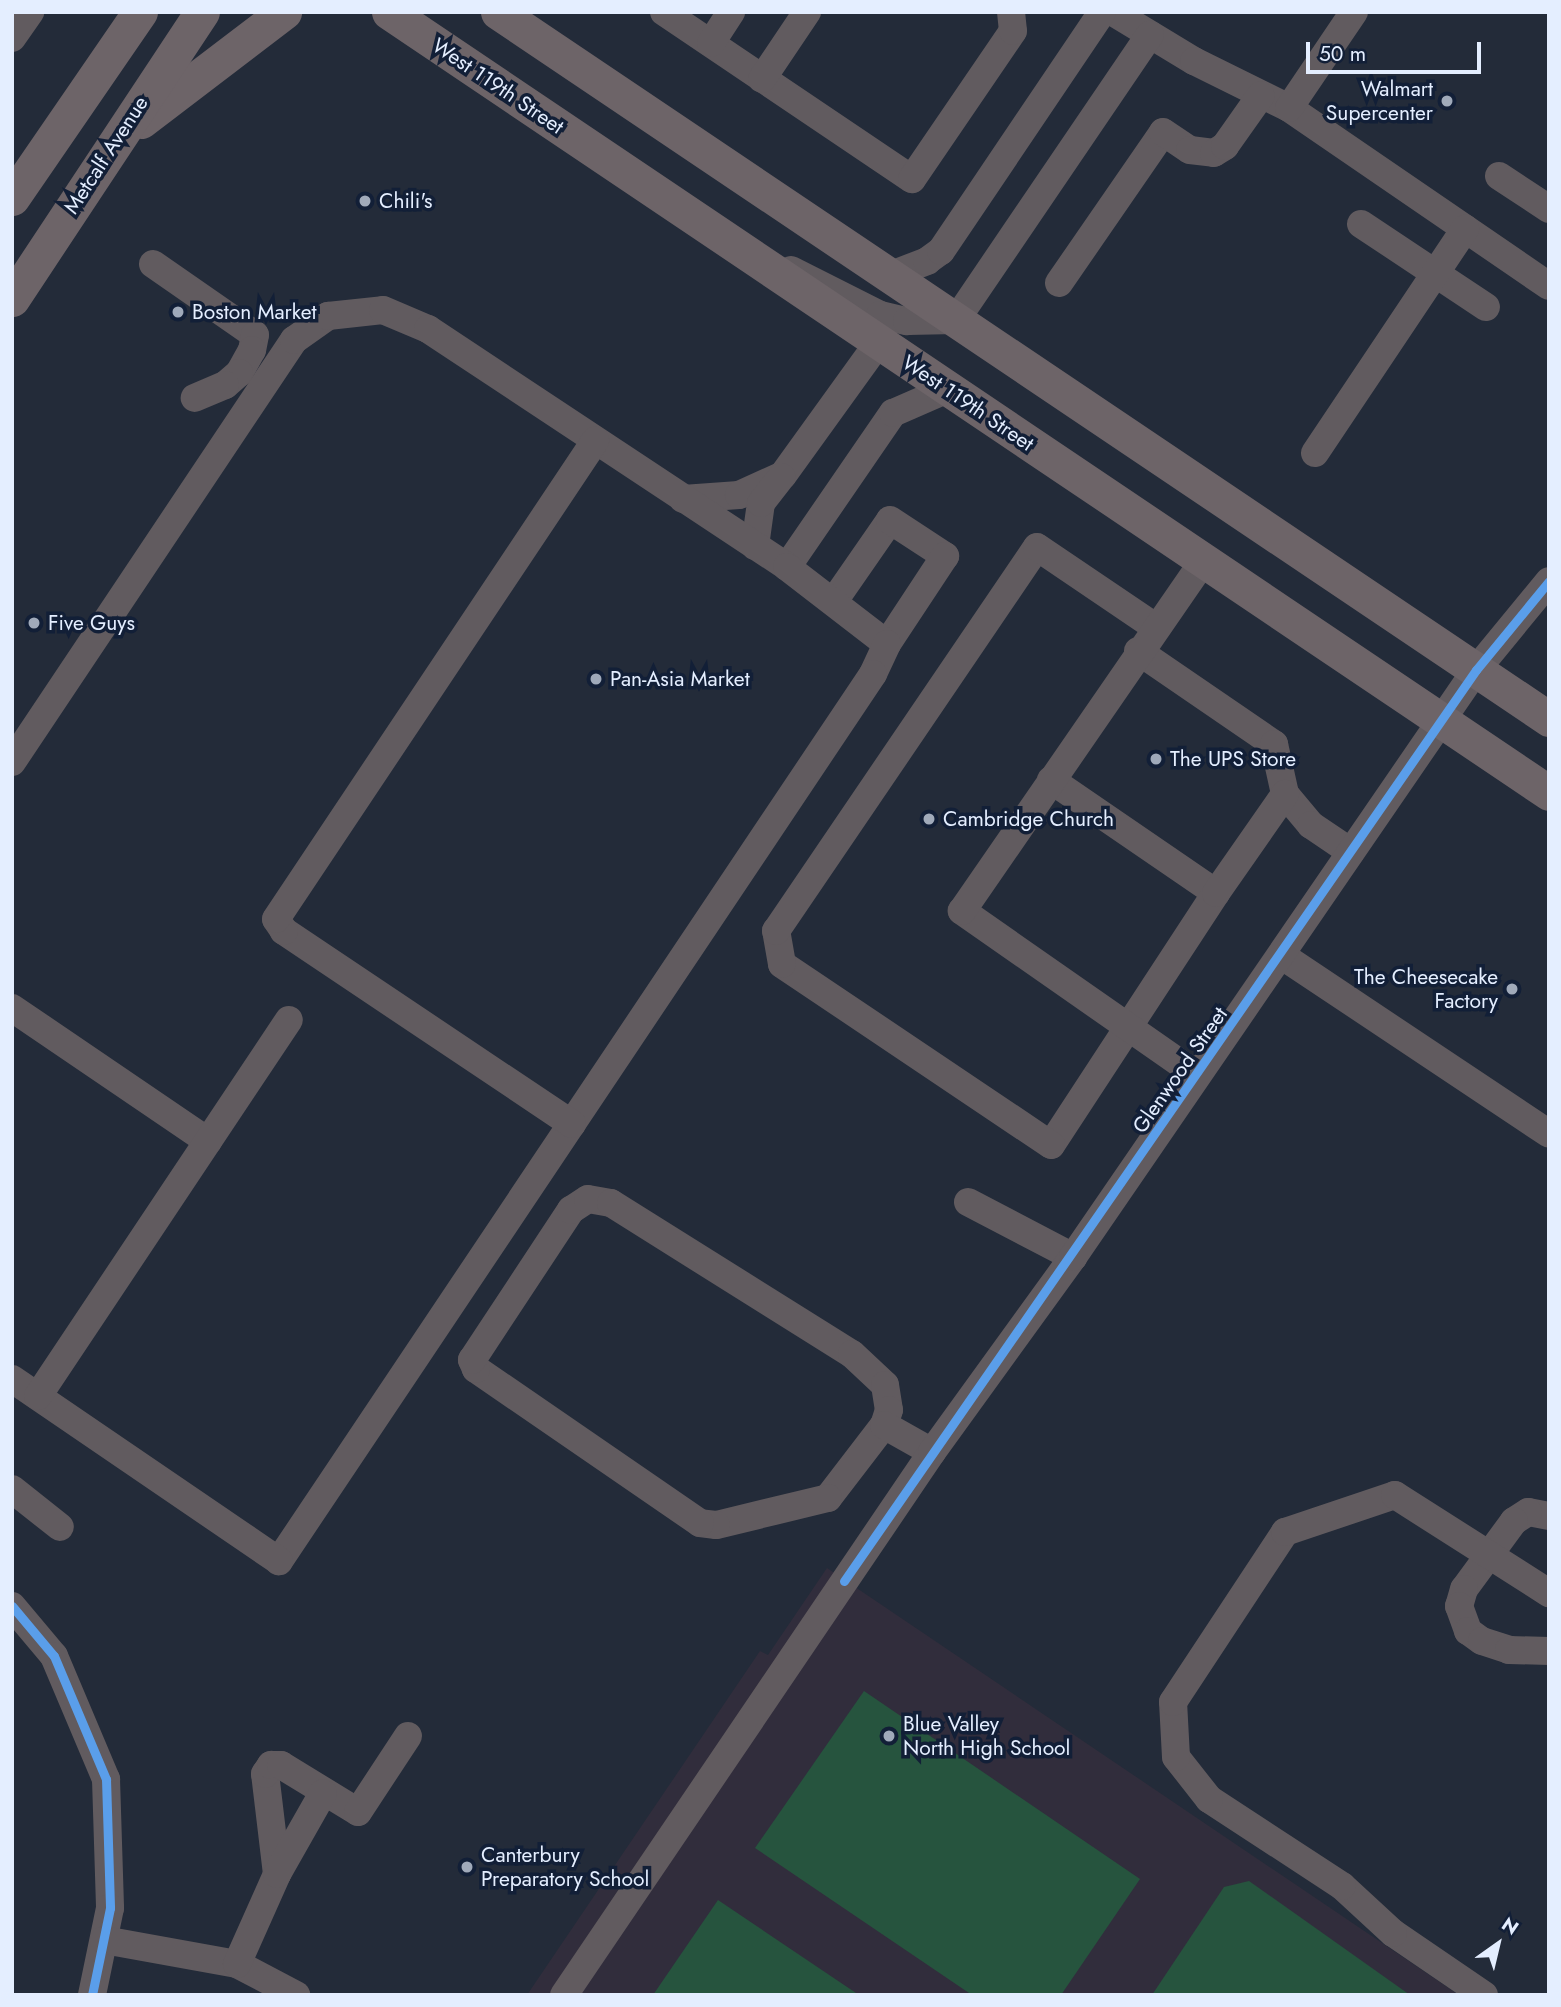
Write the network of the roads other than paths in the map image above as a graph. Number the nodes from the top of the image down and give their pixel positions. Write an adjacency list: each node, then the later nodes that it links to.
1 (30, 12): 16 (street)
2 (117, 12): 18 (main road)
3 (140, 12): 18 (main road)
4 (202, 12): 22 (main road, Metcalf Avenue)
5 (284, 12): 22 (main road)
6 (389, 12): 28 (main road, West 119th Street)
7 (498, 12): 31 (main road)
8 (664, 12): 17 (street)
9 (731, 12): 17 (street)
10 (807, 12): 19 (street)
11 (1011, 12): 19 (street)
12 (1102, 12): 31 (street)
13 (1114, 12): 15 (street)
14 (1354, 12): 21 (street)
15 (1150, 35): 20 (street); 36 (street)
16 (12, 38)
17 (711, 43): 19 (street)
18 (106, 61): 24 (main road)
19 (762, 79)
20 (1261, 94): 21 (street); 32 (street)
21 (1289, 108): 27 (street)
22 (111, 145): 34 (main road, Metcalf Avenue)
23 (1499, 176): 25 (street)
24 (12, 198)
25 (1549, 209)
26 (1361, 225): 30 (street)
27 (1465, 229): 30 (street); 33 (street)
28 (725, 241): 36 (street); 37 (main road, West 119th Street)
29 (153, 264): 39 (street)
30 (1435, 274): 35 (street); 41 (street)
31 (891, 275): 36 (main road)
32 (1059, 283)
33 (1549, 286)
34 (12, 299)
35 (1486, 307)
36 (956, 320): 52 (main road)
37 (878, 342): 38 (main road, West 119th Street); 42 (street)
38 (948, 389): 45 (main road, West 119th Street); 46 (street)
39 (195, 398)
40 (595, 441): 43 (street); 55 (street); 66 (street)
41 (1315, 453)
42 (783, 475): 43 (street); 44 (street)
43 (683, 499): 44 (street)
44 (755, 546): 46 (street)
45 (1203, 561): 49 (street); 54 (main road, West 119th Street)
46 (787, 566): 48 (street)
47 (1549, 581): 52 (street, Glenwood Street)
48 (834, 601): 50 (street); 50 (street)
49 (1154, 627): 51 (street); 64 (street)
50 (887, 644): 66 (street)
51 (1138, 651): 56 (street); 57 (street)
52 (1476, 670): 53 (main road); 54 (street, Glenwood Street)
53 (1549, 719)
54 (1441, 720): 58 (main road, West 119th Street); 59 (street, Glenwood Street)
55 (12, 762)
56 (1051, 780): 60 (street); 64 (street)
57 (1284, 793): 59 (street); 60 (street)
58 (1549, 793)
59 (1351, 852): 61 (street, Glenwood Street)
60 (1216, 892): 64 (street)
61 (1280, 955): 65 (street, Glenwood Street); 67 (street)
62 (12, 1008): 68 (street)
63 (289, 1020): 68 (street)
64 (1128, 1029): 65 (street)
65 (1197, 1075): 70 (street, Glenwood Street)
66 (572, 1124): 72 (street)
67 (1549, 1134)
68 (208, 1142): 72 (street)
69 (968, 1202): 70 (street)
70 (1073, 1257): 74 (street, Glenwood Street)
71 (12, 1379): 72 (street)
72 (38, 1396)
73 (884, 1425): 73 (street); 74 (street)
74 (932, 1451): 89 (street, Glenwood Street)
75 (12, 1489): 77 (street)
76 (1549, 1516): 78 (street)
77 (61, 1527)
78 (1489, 1556): 79 (street); 81 (street); 90 (street)
79 (1549, 1593)
80 (12, 1606): 85 (street)
81 (1549, 1651)
82 (408, 1736): 83 (street)
83 (323, 1793): 84 (street); 84 (street)
84 (277, 1874): 86 (street)
85 (104, 1940): 86 (street); 87 (street)
86 (237, 1964): 88 (street)
87 (92, 1995)
88 (296, 1995)
89 (564, 1995)
90 (1485, 1995)

